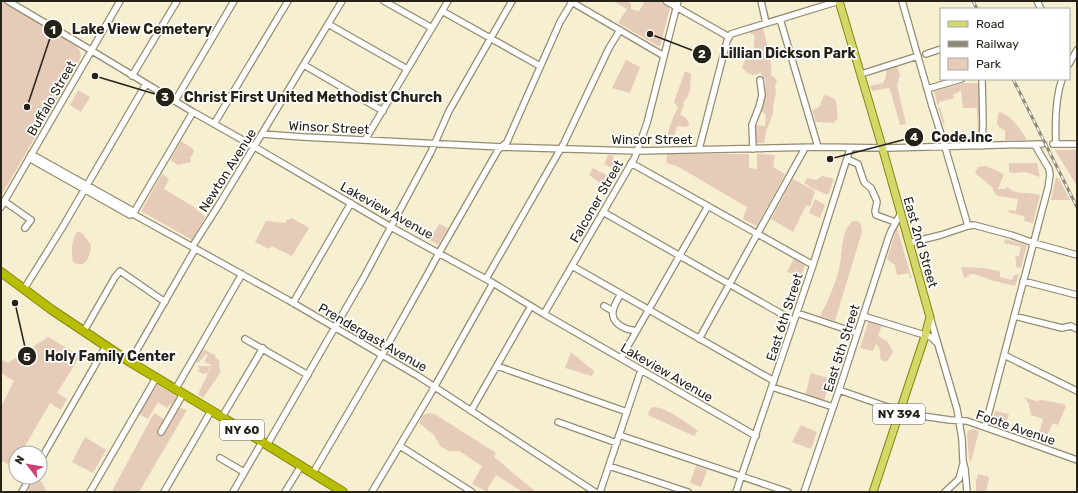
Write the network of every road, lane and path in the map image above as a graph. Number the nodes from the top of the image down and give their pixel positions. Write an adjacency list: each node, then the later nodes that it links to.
1 (8, 1): 25 (street, Lakeview Avenue)
2 (120, 1): 25 (street, Buffalo Street)
3 (177, 1): 35 (street)
4 (234, 1): 42 (street)
5 (288, 1): 45 (street)
6 (342, 1): 19 (street, Newton Avenue)
7 (384, 1): 20 (street)
8 (448, 1): 16 (street)
9 (512, 1): 23 (street)
10 (666, 1): 15 (street)
11 (761, 1): 18 (street)
12 (839, 1): 17 (street); 34 (main road, East 2nd Street)
13 (902, 1): 29 (street)
14 (571, 2): 21 (street); 32 (street)
15 (677, 4): 22 (street); 28 (street, Falconer Street)
16 (442, 12): 20 (street); 23 (street)
17 (780, 19): 18 (street); 57 (street)
18 (766, 23): 22 (street)
19 (328, 24): 31 (street, Newton Avenue); 33 (street)
20 (432, 28): 33 (street)
21 (620, 30): 28 (street); 55 (street)
22 (729, 37): 61 (street)
23 (490, 39): 32 (street); 48 (street)
24 (940, 49): 27 (street)
25 (92, 50): 35 (street, Lakeview Avenue); 64 (street, Buffalo Street)
26 (1077, 50): 30 (street)
27 (926, 54)
28 (664, 56): 63 (street, Falconer Street)
29 (918, 56): 34 (street); 41 (street)
30 (1070, 62)
31 (304, 65): 43 (street); 46 (street, Newton Avenue)
32 (540, 66): 52 (street)
33 (407, 70): 43 (street)
34 (861, 74): 59 (main road, East 2nd Street)
35 (132, 76): 40 (street, Lakeview Avenue)
36 (760, 80): 62 (street)
37 (958, 80): 41 (street)
38 (982, 80): 54 (street)
39 (1062, 80): 51 (street)
40 (146, 84): 42 (street, Lakeview Avenue); 67 (street)
41 (927, 89): 53 (street)
42 (175, 102): 44 (street, Lakeview Avenue)
43 (383, 111): 47 (street)
44 (193, 112): 45 (street, Lakeview Avenue); 74 (street)
45 (214, 124): 60 (street, Lakeview Avenue)
46 (262, 134): 47 (street, Winsor Street); 60 (street, Newton Avenue)
47 (366, 140): 48 (street, Winsor Street)
48 (435, 144): 52 (street, Winsor Street); 76 (street)
49 (1035, 144): 50 (street, Winsor Street); 54 (street, Winsor Street); 81 (street)
50 (1042, 144)
51 (1077, 144)
52 (502, 146): 55 (street, Winsor Street); 83 (street)
53 (945, 146): 54 (street, Winsor Street); 59 (street, Winsor Street); 77 (street)
54 (982, 146)
55 (562, 148): 63 (street, Winsor Street); 90 (street)
56 (805, 148): 57 (street, Winsor Street); 62 (street, Winsor Street); 79 (street)
57 (818, 148): 58 (street, Winsor Street)
58 (850, 148): 59 (street, Winsor Street); 65 (street, East 6th Street)
59 (882, 148): 73 (main road, East 2nd Street)
60 (253, 149): 69 (street, Lakeview Avenue); 82 (street, Newton Avenue)
61 (699, 149): 62 (street, Winsor Street); 63 (street, Winsor Street)
62 (753, 149)
63 (638, 151): 66 (street, Falconer Street)
64 (30, 156): 67 (street, Prendergast Avenue); 68 (street, Buffalo Street)
65 (847, 159): 75 (street); 86 (street, East 6th Street)
66 (632, 163): 70 (street); 72 (street, Falconer Street)
67 (86, 187): 74 (street, Prendergast Avenue); 94 (street)
68 (4, 201): 71 (street, Buffalo Street); 78 (street)
69 (351, 203): 76 (street, Lakeview Avenue); 98 (street)
70 (708, 206): 79 (street); 85 (street)
71 (1, 207)
72 (603, 212): 85 (street); 87 (street, Falconer Street)
73 (900, 213): 75 (street, East 5th Street); 80 (main road, East 2nd Street)
74 (133, 214): 82 (street, Prendergast Avenue)
75 (895, 222): 105 (street, East 5th Street)
76 (391, 226): 83 (street, Lakeview Avenue); 109 (street)
77 (968, 226): 80 (street); 81 (street)
78 (25, 228)
79 (757, 234): 86 (street); 93 (street)
80 (909, 243): 107 (main road, East 2nd Street)
81 (1034, 243): 84 (street); 91 (street)
82 (194, 248): 89 (street, Prendergast Avenue); 97 (street, Newton Avenue)
83 (439, 252): 90 (street, Lakeview Avenue); 120 (street)
84 (1077, 255)
85 (680, 256): 93 (street); 101 (street)
86 (813, 265): 103 (street, East 6th Street)
87 (572, 266): 95 (street); 104 (street, Falconer Street)
88 (1, 272): 94 (highway, NY 60)
89 (242, 274): 98 (street, Prendergast Avenue); 132 (street)
90 (486, 279): 92 (street, Lakeview Avenue)
91 (1023, 281): 96 (street); 106 (street)
92 (493, 283): 99 (street, Lakeview Avenue); 129 (street)
93 (730, 285): 108 (street); 114 (street)
94 (24, 289): 111 (highway, NY 60)
95 (621, 294): 101 (street); 102 (street)
96 (1077, 295)
97 (165, 302): 111 (street); 123 (street, Newton Avenue)
98 (293, 303): 109 (street, Prendergast Avenue)
99 (531, 306): 104 (street, Lakeview Avenue); 124 (street)
100 (604, 306): 102 (street)
101 (649, 310): 112 (street); 114 (street)
102 (613, 311): 112 (street)
103 (797, 313): 108 (street, East 6th Street); 113 (street)
104 (544, 314): 122 (street, Lakeview Avenue)
105 (863, 316): 113 (street, East 5th Street); 115 (street)
106 (1014, 316): 110 (street); 121 (street)
107 (930, 317): 115 (main road, NY 394); 117 (street, East 2nd Street)
108 (794, 321): 128 (street, East 6th Street)
109 (335, 328): 120 (street, Prendergast Avenue); 126 (street)
110 (1077, 329)
111 (84, 331): 118 (highway, NY 60)
112 (636, 332): 122 (street)
113 (857, 333): 130 (street, East 5th Street)
114 (701, 336): 128 (street)
115 (925, 336): 117 (street); 136 (main road, NY 394)
116 (245, 339): 119 (street)
117 (938, 344): 140 (street, East 2nd Street)
118 (106, 346): 123 (highway, NY 60); 148 (street)
119 (263, 348): 126 (street); 138 (street)
120 (382, 355): 129 (street, Prendergast Avenue); 155 (street)
121 (1004, 355): 131 (street); 141 (street)
122 (621, 358): 125 (street, Lakeview Avenue)
123 (130, 362): 127 (highway, NY 60)
124 (497, 365): 134 (street); 137 (street)
125 (641, 370): 137 (street); 144 (street, Lakeview Avenue)
126 (308, 374): 146 (street)
127 (156, 378): 132 (highway, NY 60); 158 (street)
128 (774, 385): 133 (street); 144 (street, East 6th Street)
129 (434, 387): 134 (street, Prendergast Avenue); 147 (street)
130 (839, 390): 133 (street, East 5th Street); 136 (street, Foote Avenue)
131 (1077, 391)
132 (179, 392): 135 (highway, NY 60); 142 (street)
133 (833, 407): 169 (street, East 5th Street)
134 (473, 409): 164 (street, Prendergast Avenue)
135 (211, 411): 138 (highway, NY 60); 159 (street)
136 (899, 411): 140 (street, Foote Avenue); 170 (main road, NY 394)
137 (627, 412): 143 (street)
138 (222, 417): 146 (highway, NY 60)
139 (558, 422): 145 (street)
140 (959, 422): 141 (street, Foote Avenue); 151 (street, East 2nd Street)
141 (985, 427): 150 (street, Foote Avenue)
142 (161, 432)
143 (619, 435): 145 (street); 156 (street)
144 (756, 436): 156 (street, East 6th Street)
145 (617, 443): 153 (street)
146 (264, 444): 152 (highway, NY 60); 154 (street)
147 (400, 446): 162 (street); 163 (street)
148 (48, 447)
149 (220, 458): 154 (street)
150 (1077, 459)
151 (963, 461): 171 (street); 172 (street, East 2nd Street)
152 (301, 466): 155 (highway, NY 60); 161 (street)
153 (609, 466): 165 (street); 166 (street)
154 (244, 472): 160 (street)
155 (312, 473): 157 (highway, NY 60)
156 (742, 476): 167 (street, East 6th Street); 168 (street)
157 (338, 491)
158 (90, 492)
159 (164, 492)
160 (233, 492)
161 (285, 492)
162 (372, 492)
163 (472, 492)
164 (595, 492)
165 (600, 492)
166 (688, 492)
167 (736, 492)
168 (788, 492)
169 (804, 492)
170 (873, 492)
171 (945, 492)
172 (967, 492)

